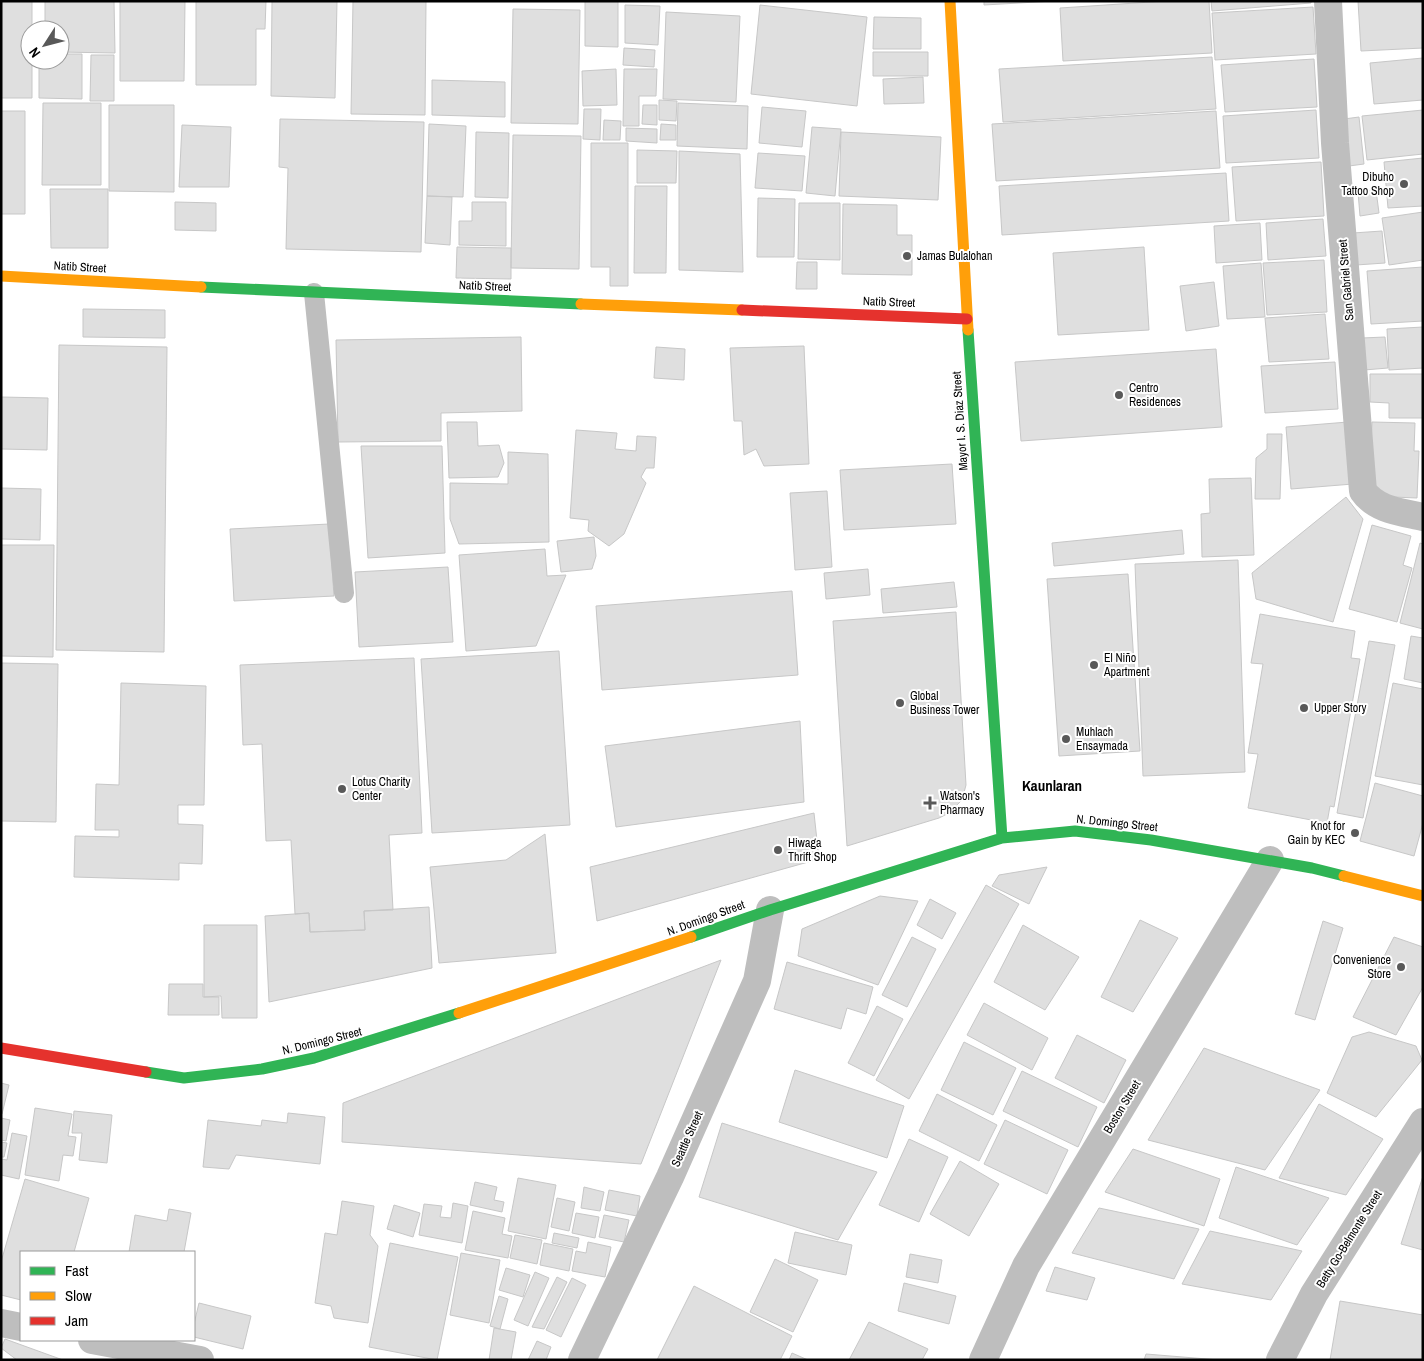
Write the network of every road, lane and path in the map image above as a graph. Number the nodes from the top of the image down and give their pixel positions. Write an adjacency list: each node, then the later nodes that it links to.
1 (950, 1): 5 (street, Mayor I. S. Diaz Street)
2 (1328, 1): 6 (street, San Gabriel Street)
3 (1, 276): 4 (street, Natib Street)
4 (314, 293): 5 (street, Natib Street); 7 (lane)
5 (967, 319): 8 (street, Mayor I. S. Diaz Street)
6 (1423, 517)
7 (344, 593)
8 (1002, 838): 9 (street, N. Domingo Street); 11 (street, N. Domingo Street)
9 (1270, 860): 10 (street, N. Domingo Street); 19 (street, Boston Street)
10 (1423, 896)
11 (770, 910): 12 (street, N. Domingo Street); 18 (street, Seattle Street)
12 (1, 1048)
13 (1423, 1122): 20 (street, Betty Go-Belmonte Street)
14 (1, 1323): 15 (street)
15 (20, 1327)
16 (97, 1341): 17 (street)
17 (200, 1360)
18 (582, 1360)
19 (983, 1360)
20 (1280, 1360)

